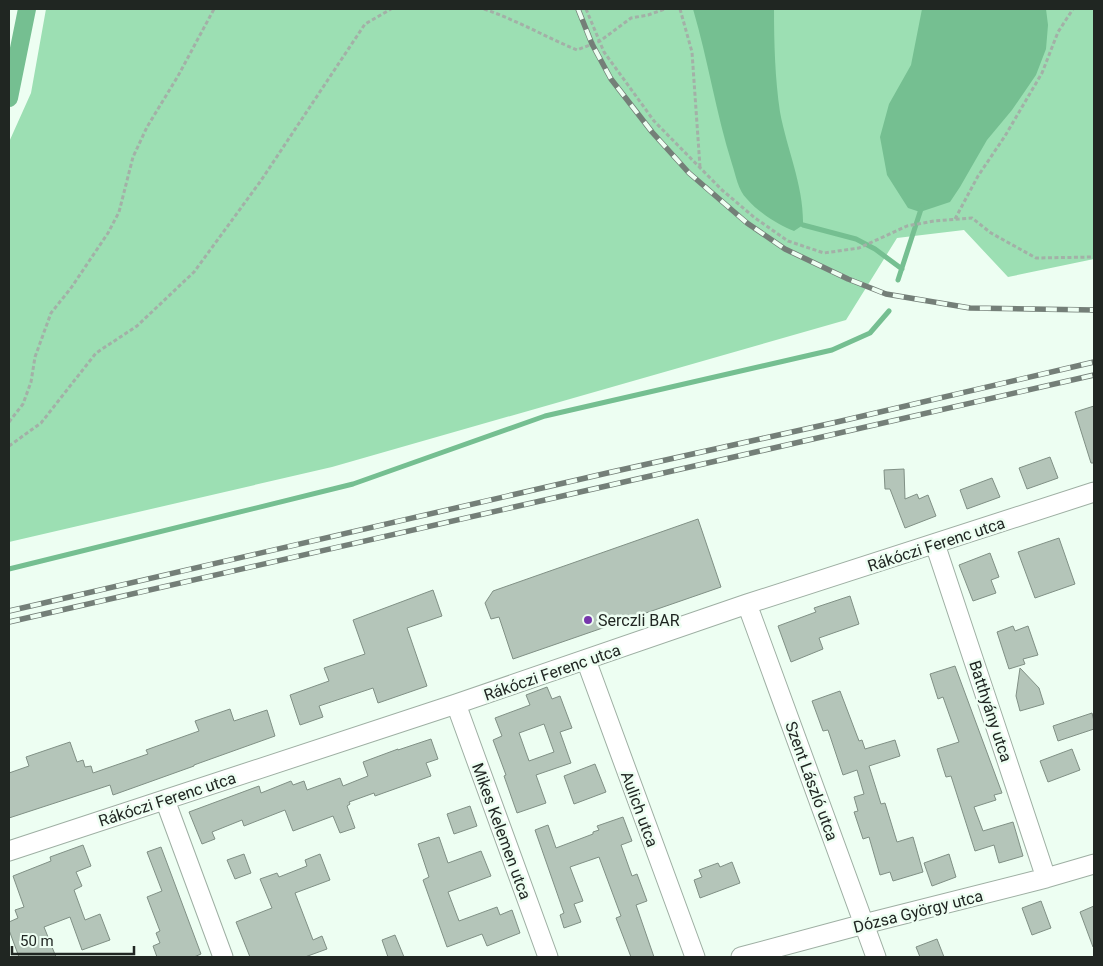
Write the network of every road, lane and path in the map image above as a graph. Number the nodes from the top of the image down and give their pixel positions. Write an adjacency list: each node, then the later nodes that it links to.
1 (214, 9): 12 (path)
2 (391, 9): 13 (path)
3 (484, 9): 8 (path)
4 (586, 9): 8 (path)
5 (665, 9): 8 (path)
6 (680, 9): 9 (path)
7 (1073, 9): 10 (path)
8 (600, 41): 9 (path)
9 (700, 168): 10 (path)
10 (955, 219): 11 (path)
11 (1094, 257)
12 (9, 422)
13 (9, 446)
14 (1094, 492): 15 (street, Rákóczi Ferenc utca)
15 (935, 544): 16 (street, Rákóczi Ferenc utca); 22 (street, Batthyány utca)
16 (747, 604): 17 (street, Rákóczi Ferenc utca); 23 (street, Szent László utca)
17 (586, 660): 18 (street, Rákóczi Ferenc utca); 26 (street, Aulich utca)
18 (456, 704): 19 (street, Rákóczi Ferenc utca); 25 (street, Mikes Kelemen utca)
19 (165, 800): 20 (street, Rákóczi Ferenc utca); 24 (street)
20 (9, 851)
21 (1094, 864): 22 (street, Dózsa György utca)
22 (1046, 878): 23 (street, Dózsa György utca)
23 (864, 924): 27 (street, Dózsa György utca); 28 (street, Szent László utca)
24 (223, 957)
25 (548, 957)
26 (695, 957)
27 (741, 957)
28 (876, 957)

